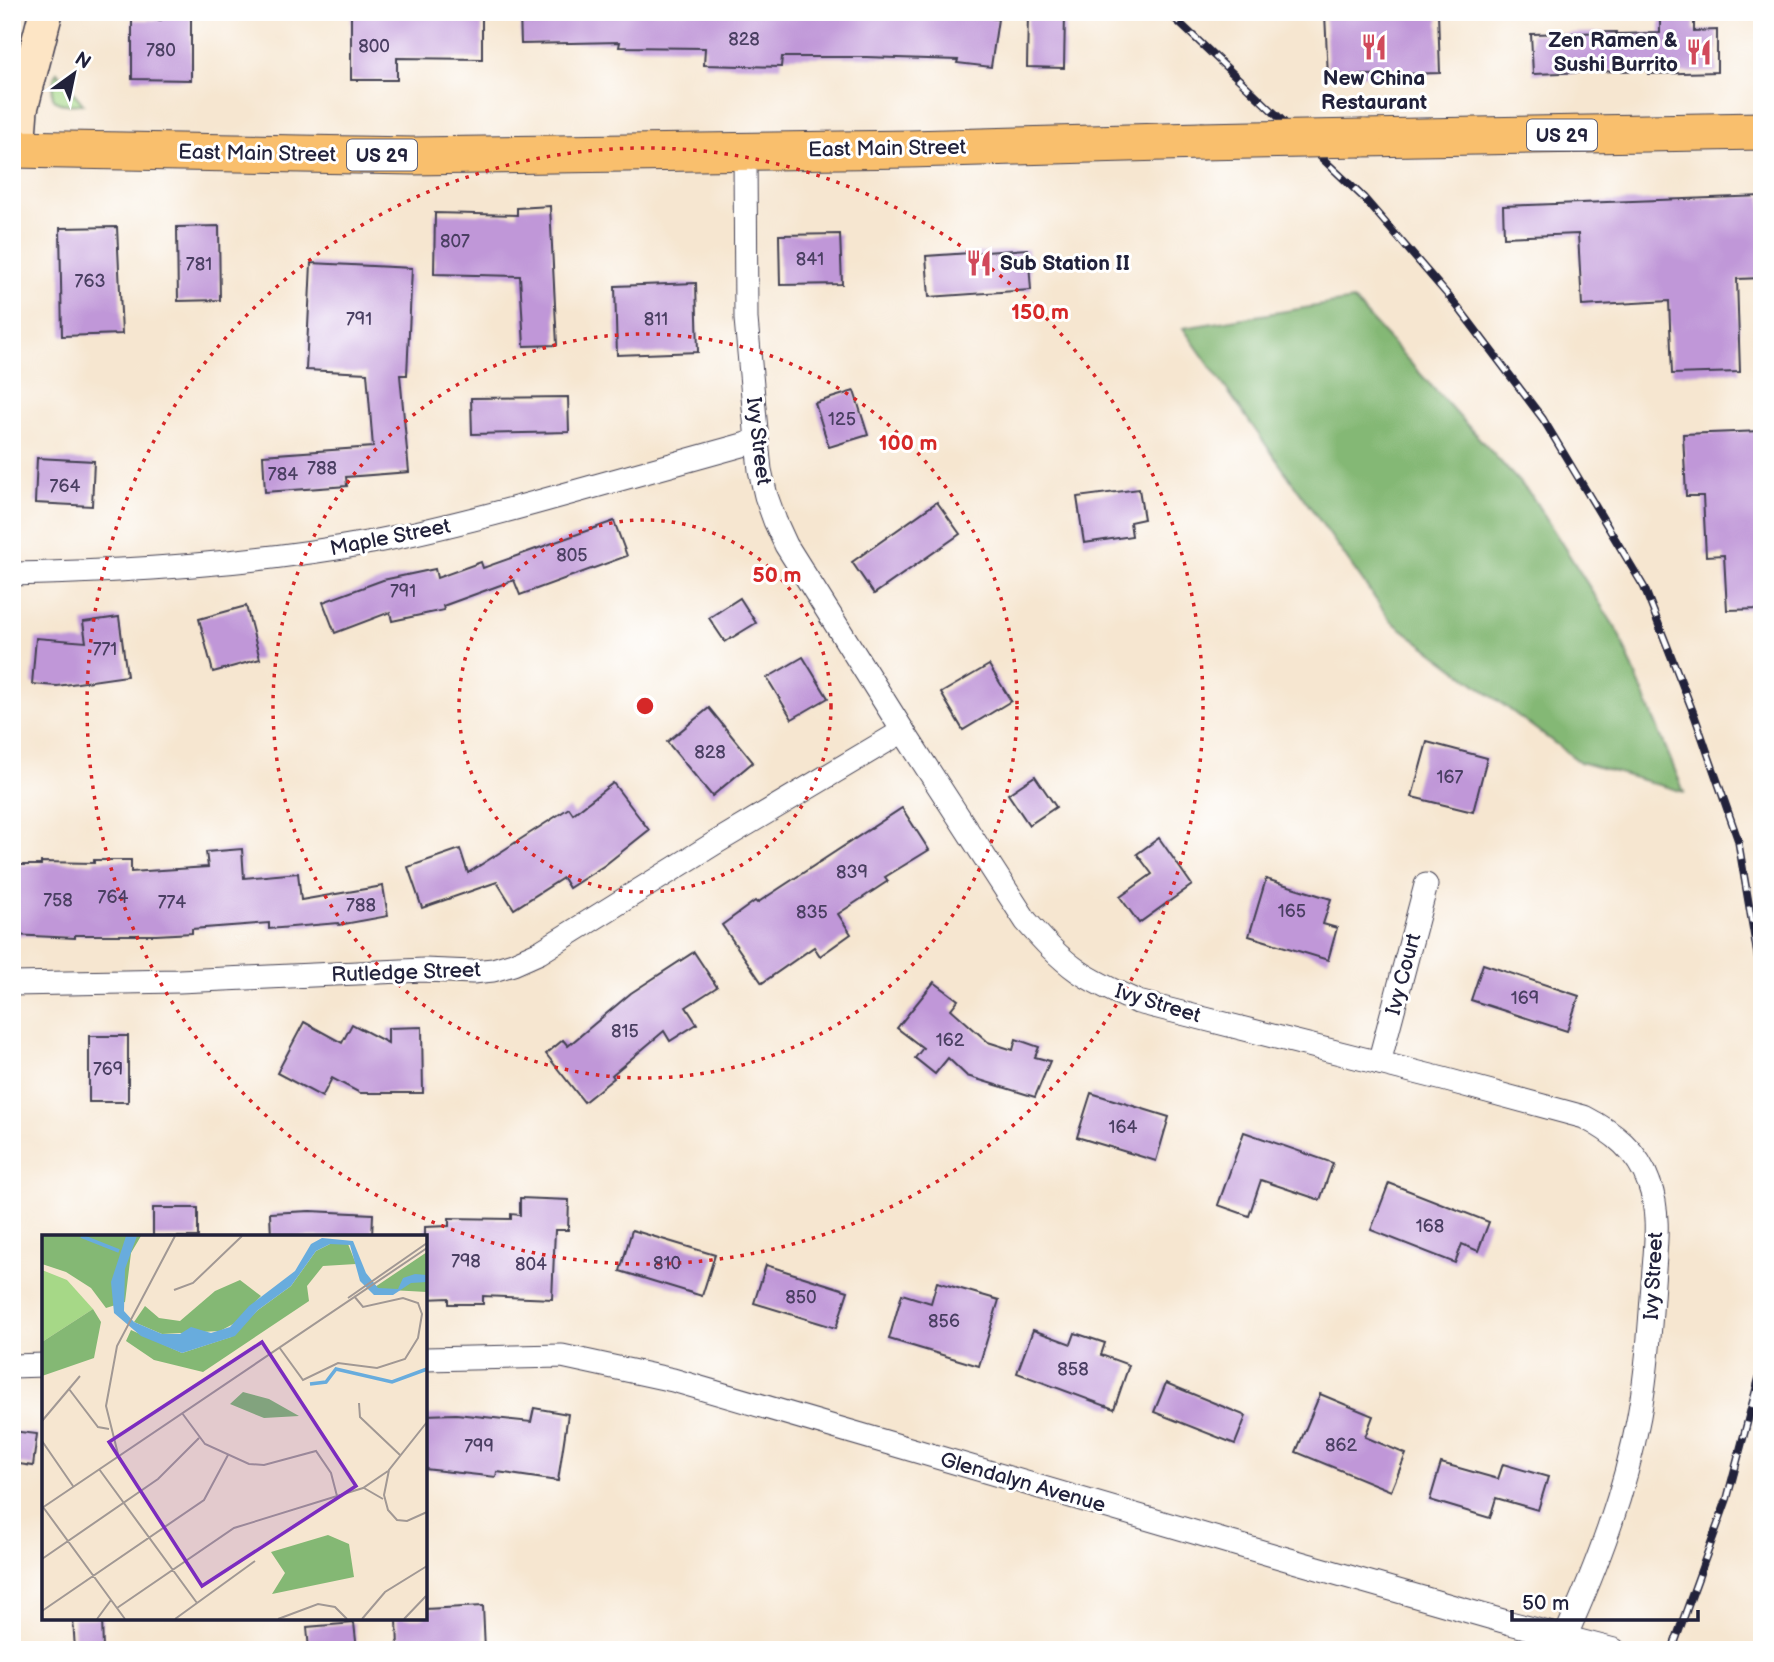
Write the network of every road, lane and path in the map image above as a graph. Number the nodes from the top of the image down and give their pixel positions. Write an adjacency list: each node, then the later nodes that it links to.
1 (46, 12): 3 (street)
2 (1762, 131): 4 (main road, East Main Street / US 29, bridge)
3 (15, 149): 4 (main road, East Main Street / US 29)
4 (746, 151): 5 (street, Ivy Street)
5 (757, 442): 6 (street, Maple Street); 7 (street, Ivy Street)
6 (12, 574)
7 (903, 731): 9 (street, Rutledge Street); 10 (street, Ivy Street)
8 (1426, 886): 10 (street, Ivy Court)
9 (12, 984)
10 (1380, 1063): 14 (street, Ivy Street)
11 (427, 1359): 14 (street, Glendalyn Avenue)
12 (42, 1365): 13 (street)
13 (12, 1366)
14 (1565, 1637): 15 (street, Glendalyn Avenue)
15 (1610, 1648)

